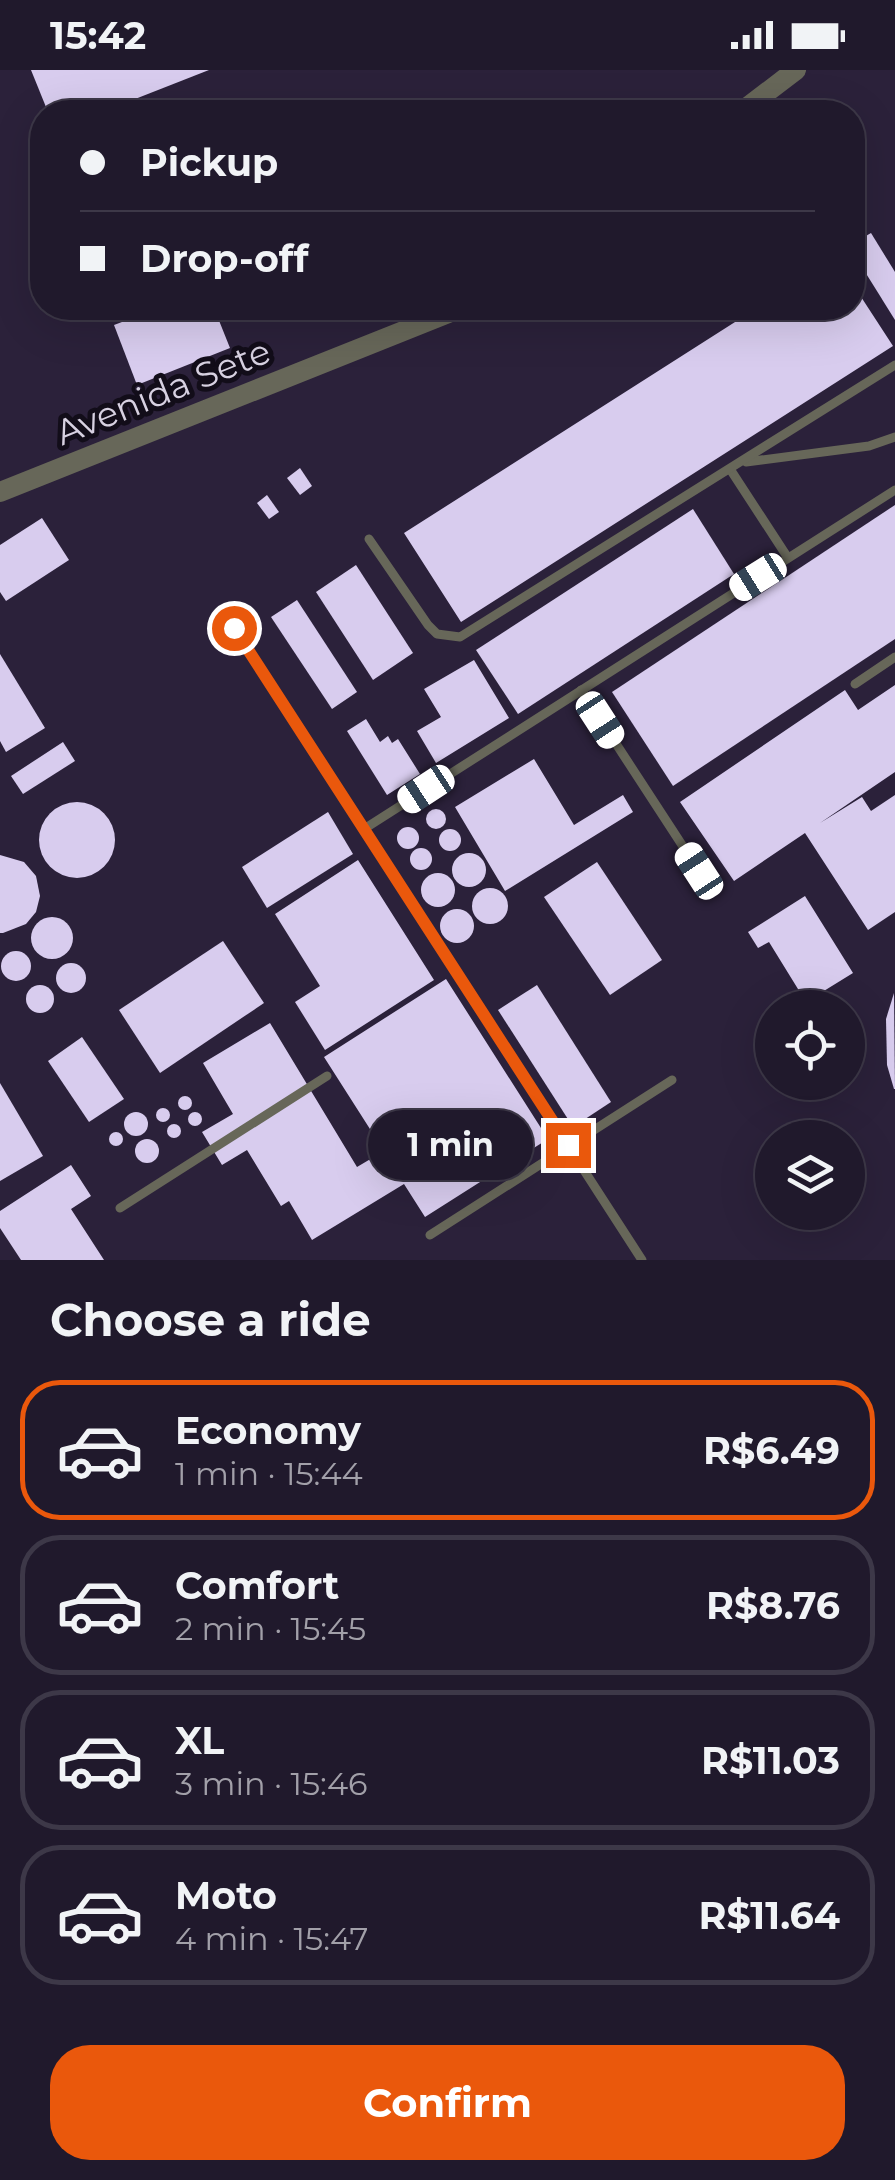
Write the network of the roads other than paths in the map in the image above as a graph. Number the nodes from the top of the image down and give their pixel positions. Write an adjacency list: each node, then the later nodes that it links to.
1 (796, 70): 2 (street)
2 (757, 100)
3 (431, 320): 8 (street, Avenida Sete)
4 (895, 365): 6 (lane)
5 (895, 437): 6 (lane)
6 (734, 466): 9 (lane); 10 (lane)
7 (895, 490): 10 (lane)
8 (0, 492)
9 (369, 540)
10 (788, 558): 14 (lane)
11 (234, 628): 15 (lane)
12 (895, 657): 13 (lane)
13 (855, 684)
14 (580, 690): 15 (lane); 16 (lane)
15 (364, 828): 19 (lane)
16 (699, 871)
17 (327, 1076): 20 (lane)
18 (672, 1080): 19 (lane)
19 (568, 1145): 21 (lane); 22 (lane)
20 (120, 1208)
21 (430, 1235)
22 (642, 1260)

